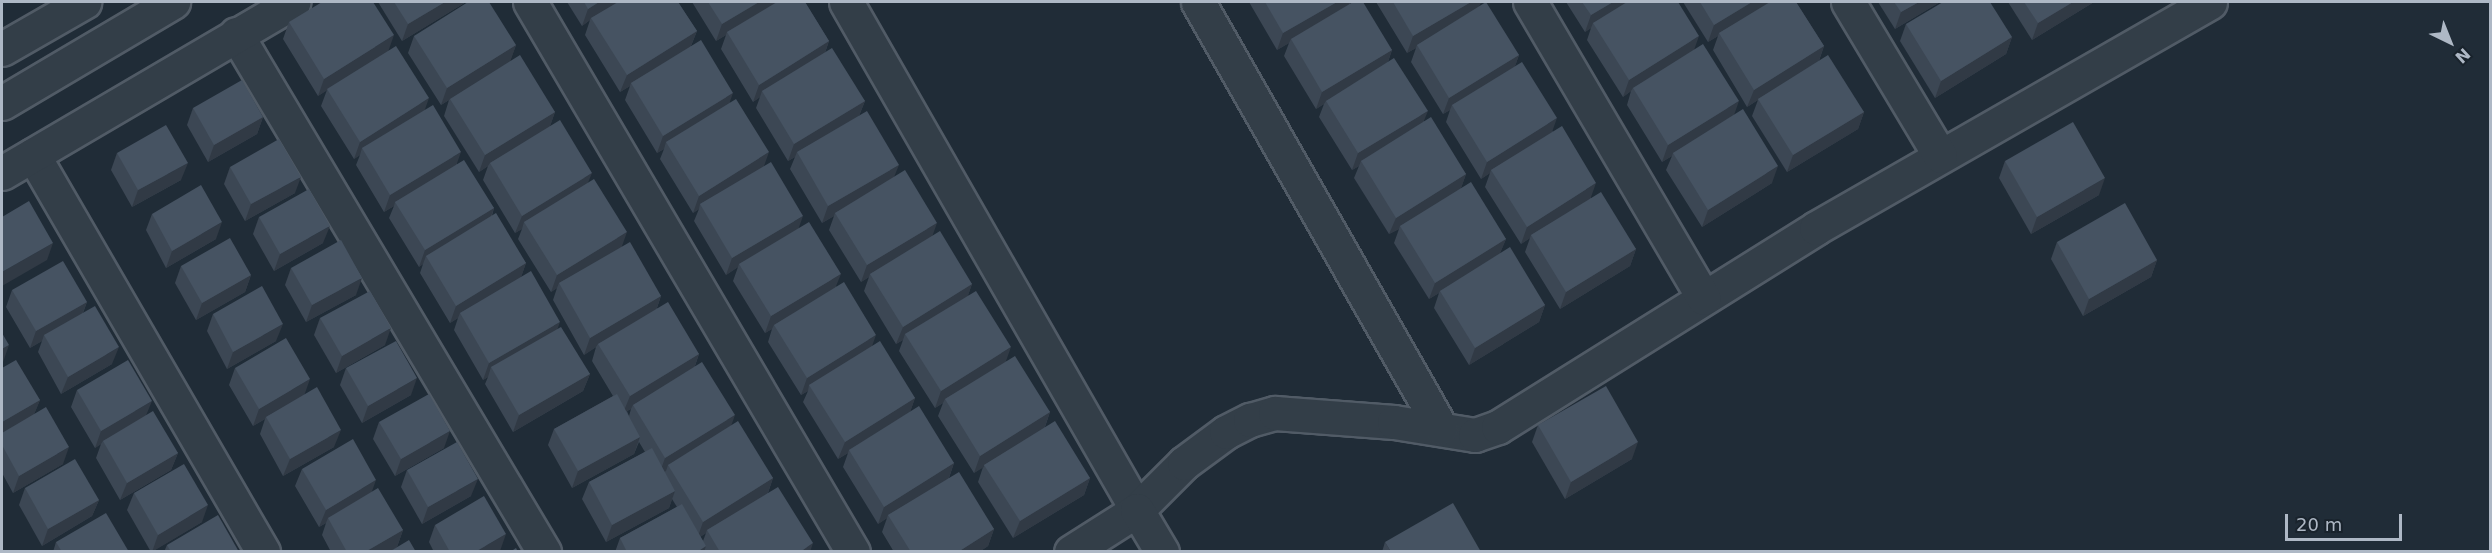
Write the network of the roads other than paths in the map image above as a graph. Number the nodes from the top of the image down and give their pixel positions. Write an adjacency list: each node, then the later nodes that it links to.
1 (84, 2): 11 (lane)
2 (173, 2): 12 (lane)
3 (293, 2): 10 (lane)
4 (530, 2): 21 (lane)
5 (846, 2): 18 (lane)
6 (1198, 2): 17 (lane)
7 (1530, 2): 16 (lane)
8 (1848, 2): 14 (lane)
9 (2188, 7): 14 (lane)
10 (236, 34): 13 (lane); 20 (lane)
11 (2, 49)
12 (2, 103)
13 (33, 155): 15 (lane); 19 (lane)
14 (1940, 156): 16 (lane)
15 (2, 173)
16 (1704, 298): 17 (lane)
17 (1441, 428): 18 (lane)
18 (1137, 510): 22 (lane); 23 (lane)
19 (263, 552)
20 (544, 552)
21 (853, 552)
22 (1071, 552)
23 (1162, 552)

